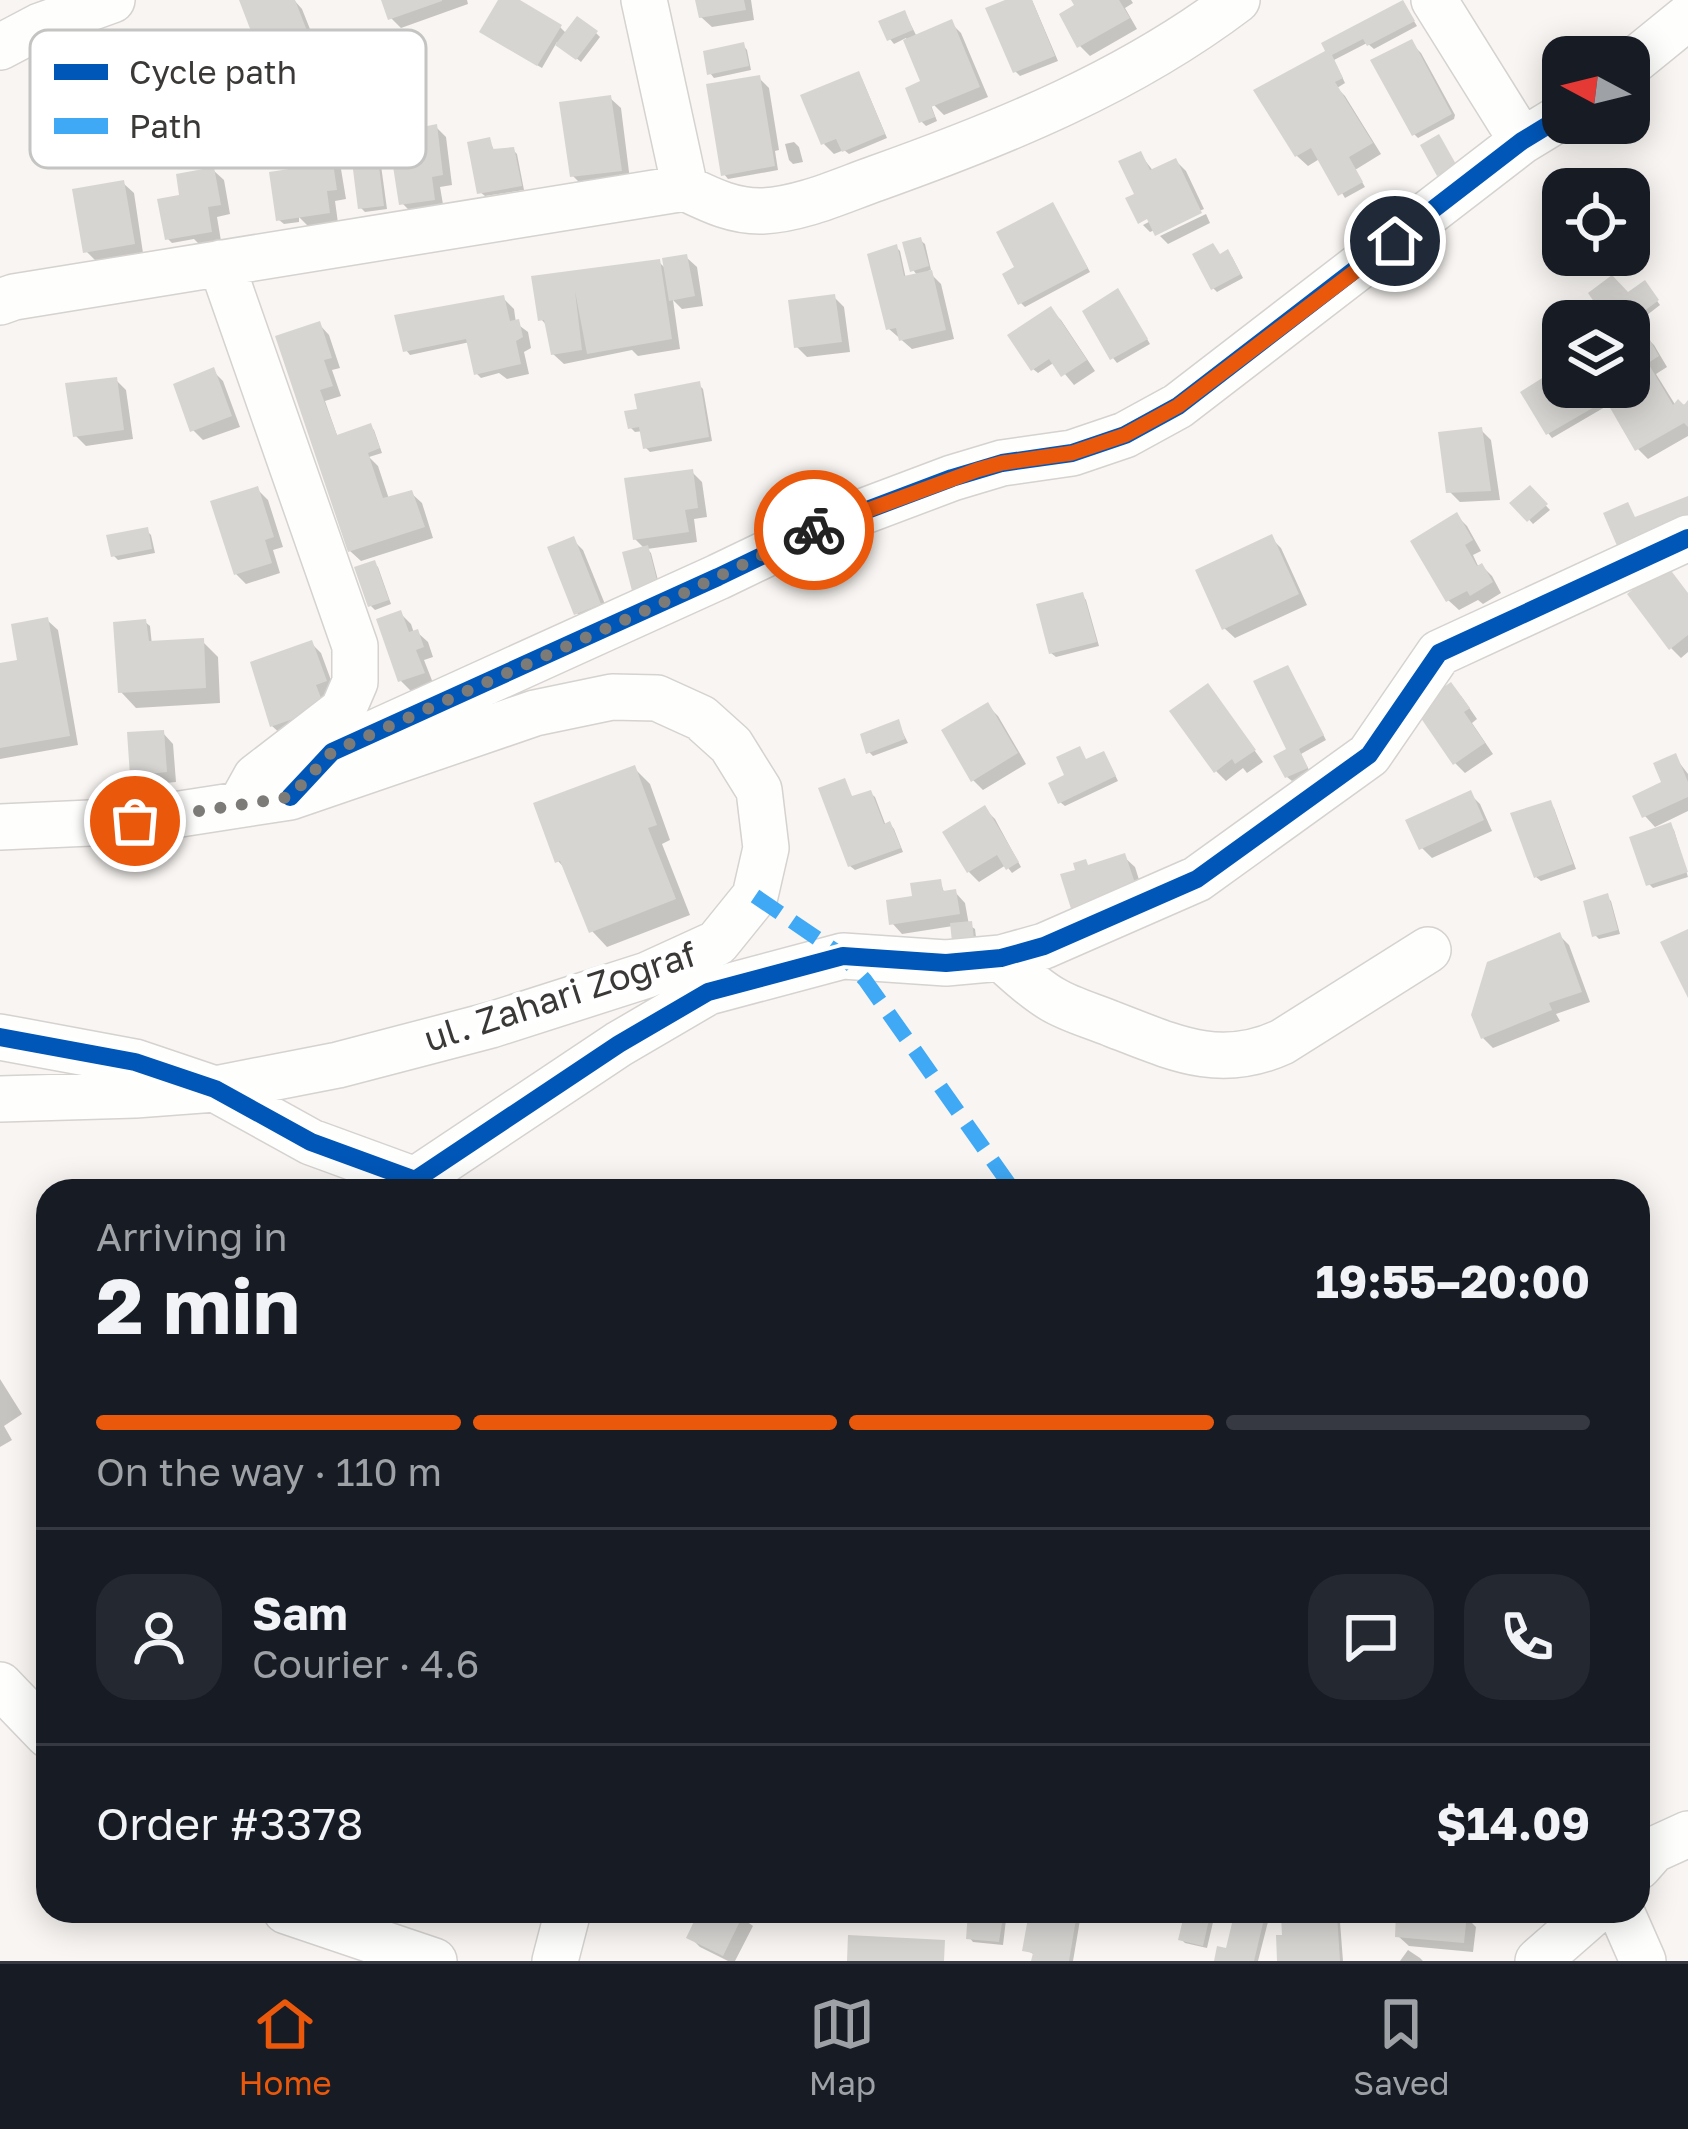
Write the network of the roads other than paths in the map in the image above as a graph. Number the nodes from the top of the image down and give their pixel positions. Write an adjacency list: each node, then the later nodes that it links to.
1 (112, 0): 6 (street)
2 (644, 0): 12 (street)
3 (1237, 0): 12 (street)
4 (1434, 0): 11 (street)
5 (1688, 17): 9 (street)
6 (32, 30)
7 (30, 31): 8 (street)
8 (0, 47)
9 (1650, 48)
10 (1542, 129): 11 (street)
11 (1522, 141): 16 (street)
12 (685, 188): 13 (street)
13 (221, 263): 14 (street); 17 (street)
14 (0, 302)
15 (1688, 538): 20 (street)
16 (290, 797): 17 (street, ul. Zahari Zograf); 22 (street, ul. Zahari Zograf)
17 (241, 805): 18 (street, ul. Zahari Zograf)
18 (0, 826)
19 (1428, 950): 20 (street)
20 (1001, 958): 25 (street)
21 (0, 1037): 22 (street)
22 (215, 1089): 23 (street, ul. Zahari Zograf); 24 (street)
23 (0, 1099)
24 (410, 1179)
25 (434, 1179)
26 (0, 1685): 27 (street)
27 (36, 1722)
28 (1688, 1834): 29 (street)
29 (1650, 1853)
30 (322, 1923): 34 (street)
31 (565, 1923): 35 (street)
32 (1581, 1923): 36 (street)
33 (1626, 1923): 37 (street)
34 (434, 1961)
35 (555, 1961)
36 (1538, 1961)
37 (1642, 1961)

